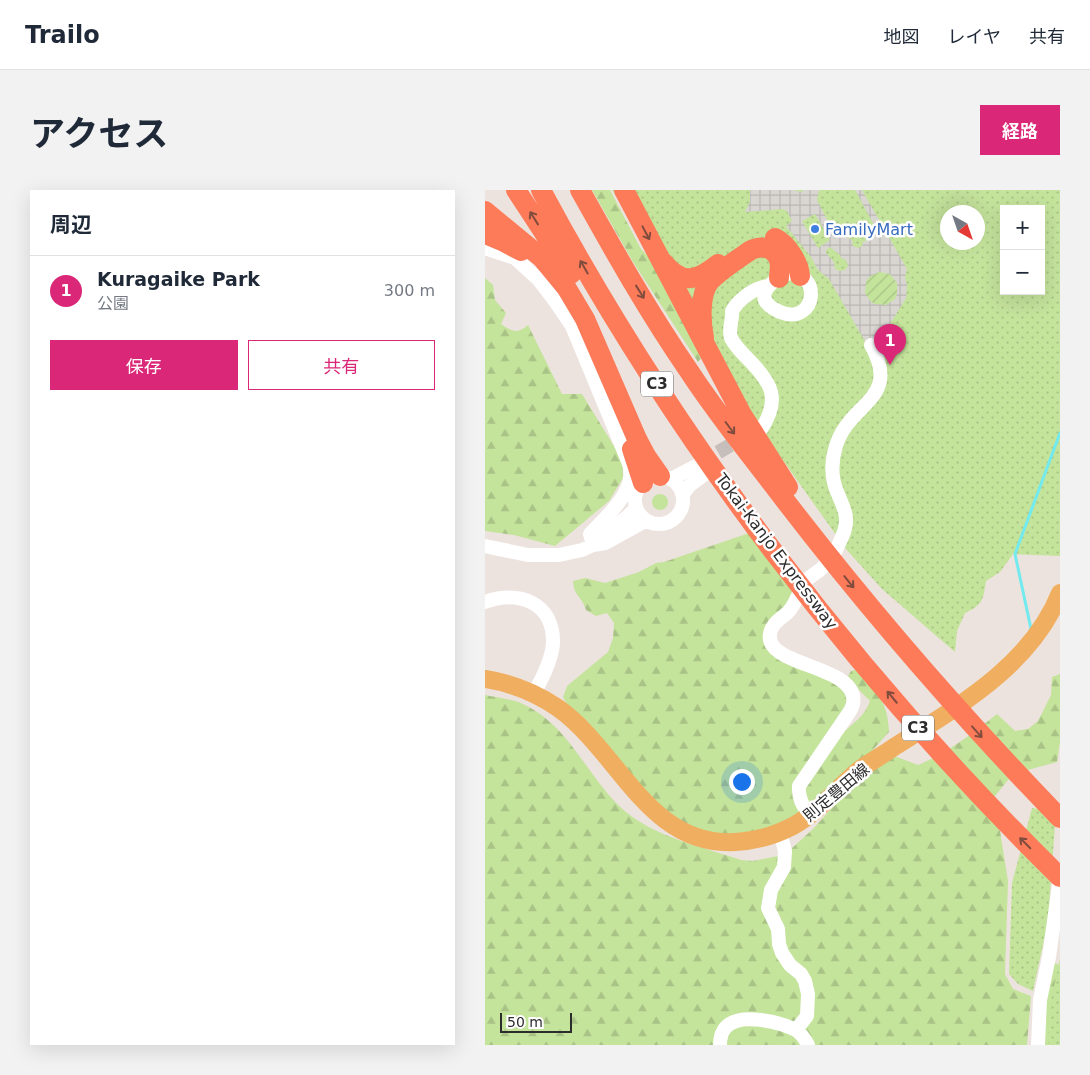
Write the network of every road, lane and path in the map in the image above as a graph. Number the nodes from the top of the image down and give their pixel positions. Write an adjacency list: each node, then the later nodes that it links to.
1 (516, 190): 17 (highway, one-way to 1)
2 (541, 190): 17 (highway, Tokai-Kanjo Expressway / C3, one-way to 2)
3 (580, 190): 24 (highway, C3, one-way to 24)
4 (624, 190): 8 (highway, one-way to 8)
5 (485, 210): 19 (highway)
6 (485, 234): 19 (highway)
7 (485, 248): 23 (street)
8 (658, 256): 11 (highway); 16 (highway)
9 (686, 258): 11 (highway)
10 (800, 276): 11 (highway); 12 (street); 13 (street)
11 (689, 278)
12 (773, 282): 13 (street); 14 (street); 16 (highway)
13 (766, 304): 14 (street)
14 (733, 316): 18 (street)
15 (871, 345): 30 (street)
16 (713, 363): 24 (highway)
17 (685, 428): 33 (highway, Tokai-Kanjo Expressway / C3, one-way to 17)
18 (758, 429)
19 (658, 479): 20 (street); 20 (street); 21 (street)
20 (683, 494): 22 (street)
21 (636, 508): 22 (street); 23 (street)
22 (645, 521): 23 (street)
23 (593, 545): 25 (street)
24 (818, 545): 31 (highway, C3, one-way to 31)
25 (485, 546)
26 (485, 602): 29 (street)
27 (1058, 604): 30 (main road, 則定豊田線)
28 (485, 680): 29 (main road, 則定豊田線)
29 (534, 693): 32 (main road, 則定豊田線)
30 (810, 816): 32 (main road, 則定豊田線)
31 (1060, 818)
32 (780, 832): 34 (street)
33 (1060, 877): 37 (street)
34 (796, 1030): 35 (street); 36 (street)
35 (720, 1045)
36 (808, 1045)
37 (1038, 1045)

